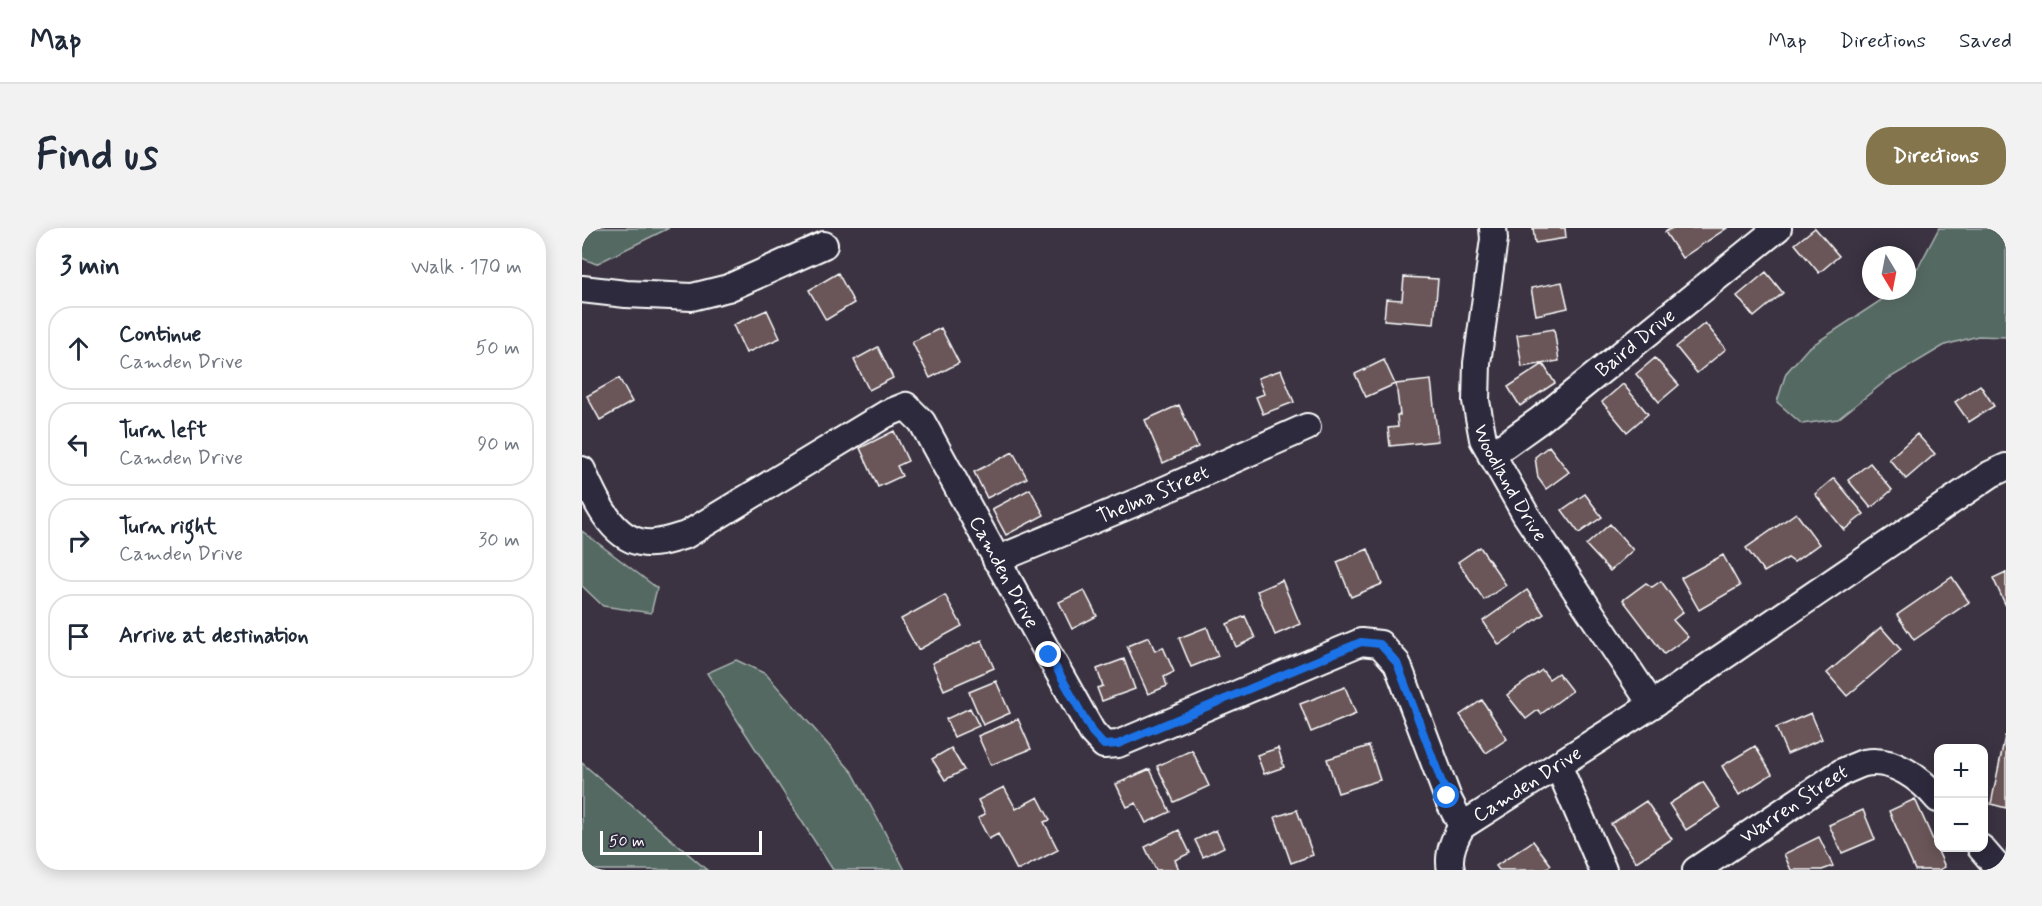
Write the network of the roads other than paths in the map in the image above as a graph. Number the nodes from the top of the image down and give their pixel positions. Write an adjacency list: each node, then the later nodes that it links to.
1 (1493, 228): 6 (street, Woodland Drive)
2 (1778, 228): 6 (street, Baird Drive)
3 (824, 245): 4 (street)
4 (582, 290)
5 (1307, 427): 9 (street, Thelma Street)
6 (1491, 455): 10 (street, Woodland Drive)
7 (2006, 467): 10 (street, Camden Drive)
8 (582, 470): 9 (street, Camden Drive)
9 (996, 560): 13 (street, Camden Drive)
10 (1652, 705): 11 (street, Camden Drive)
11 (1558, 765): 13 (street, Camden Drive); 16 (street)
12 (1937, 798): 17 (street, Warren Street)
13 (1462, 825): 15 (street)
14 (1984, 852): 18 (street)
15 (1451, 870)
16 (1603, 870)
17 (1696, 870)
18 (2000, 870)

